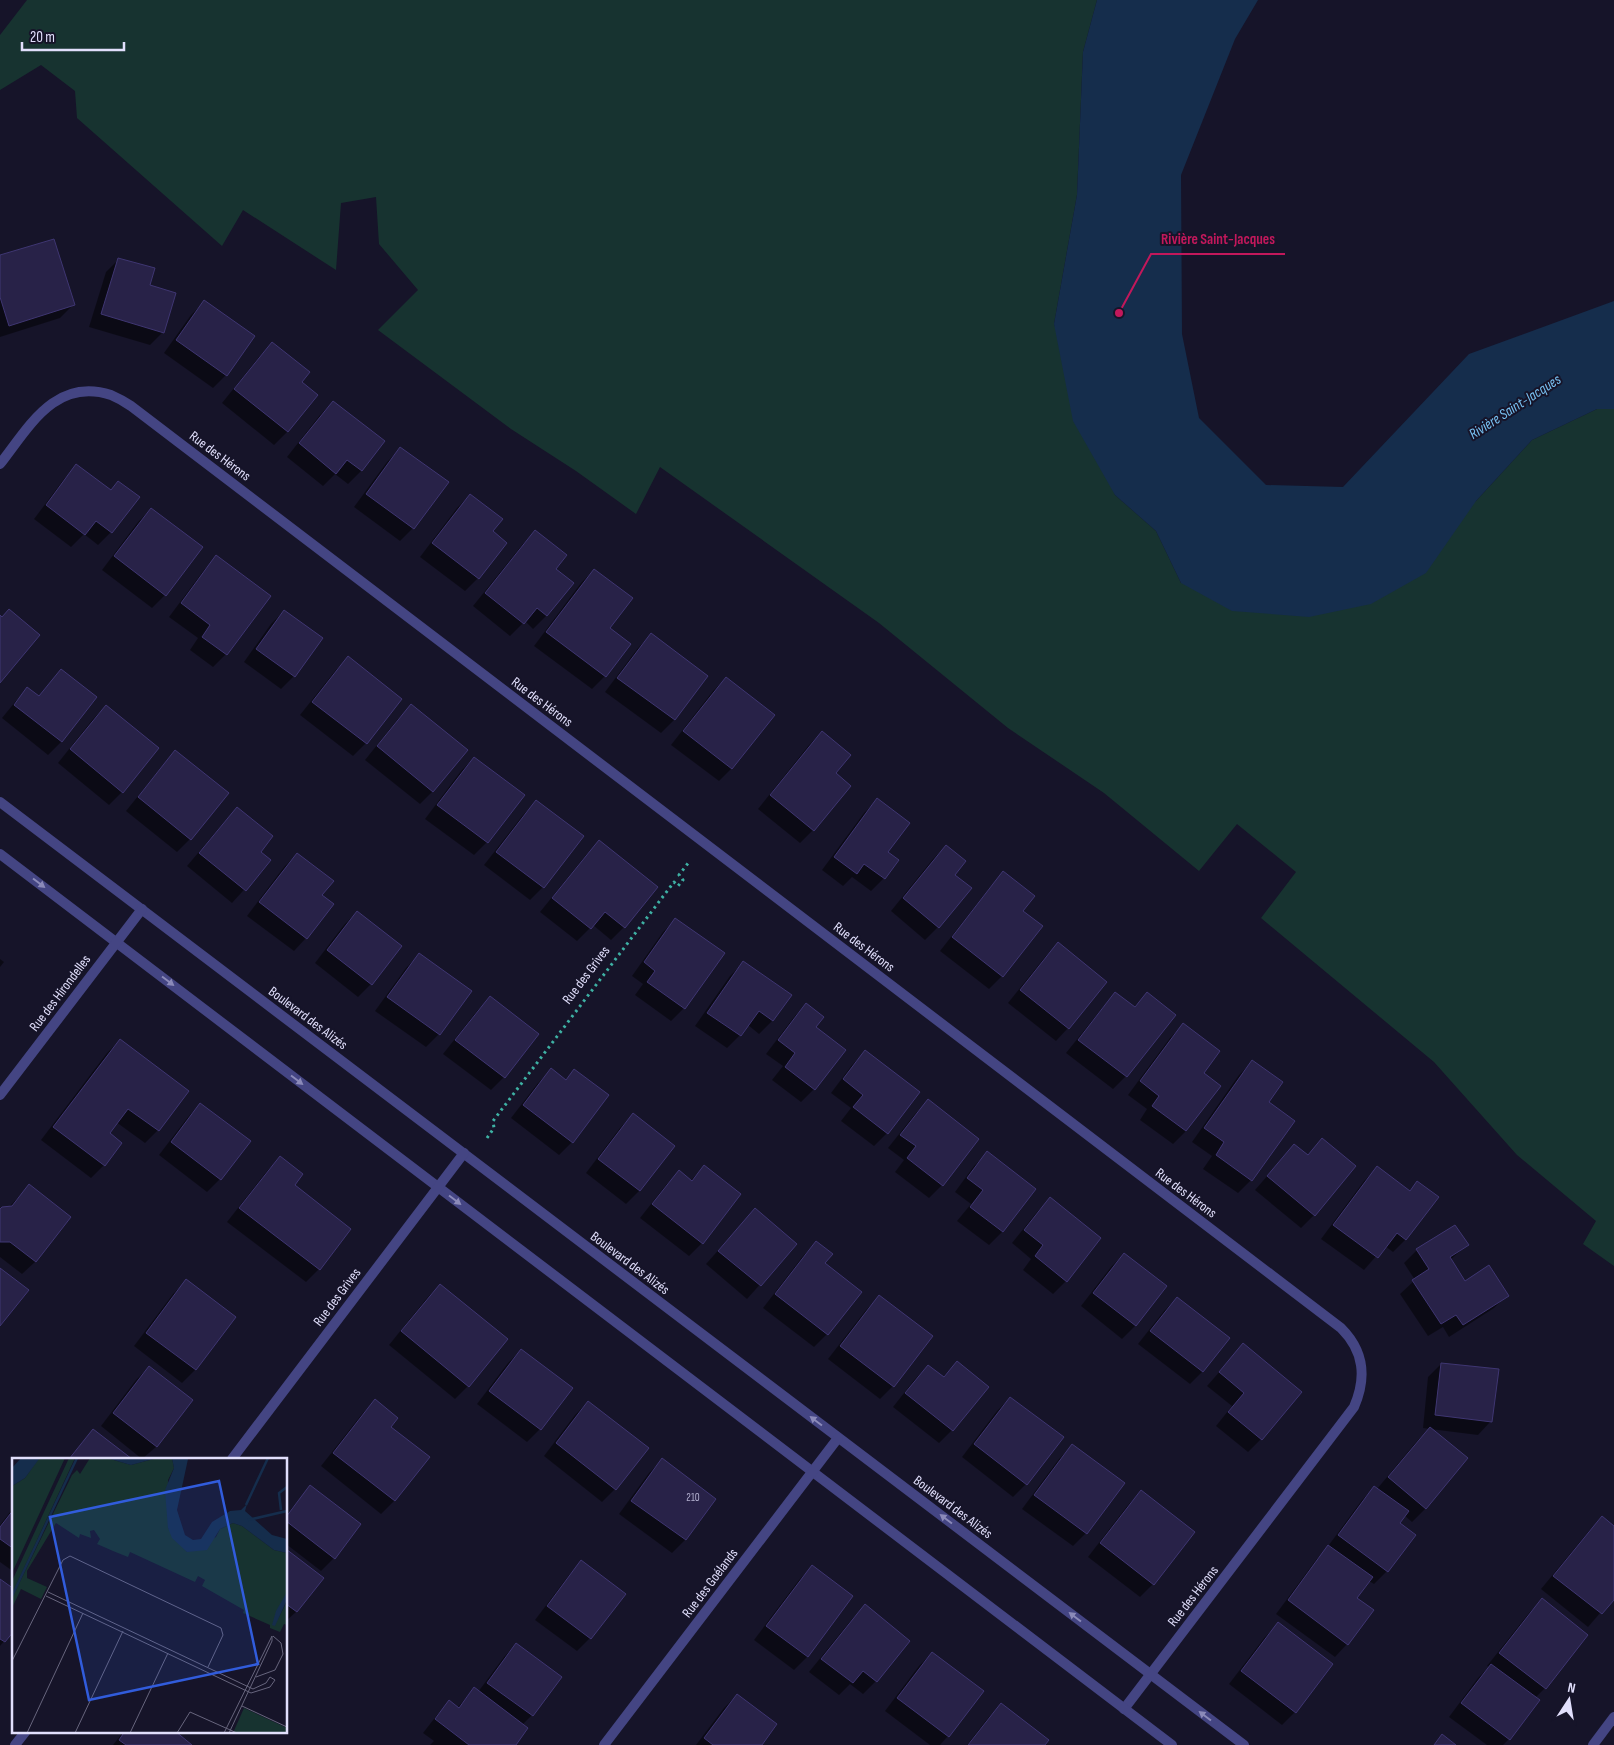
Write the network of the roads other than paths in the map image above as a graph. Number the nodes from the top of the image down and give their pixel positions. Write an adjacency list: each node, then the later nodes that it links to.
1 (0, 464): 12 (street, Rue des Hérons)
2 (0, 802): 4 (street, Boulevard des Alizés)
3 (0, 854): 5 (street, one-way to 5)
4 (142, 909): 5 (street, Rue des Hirondelles); 7 (street, Boulevard des Alizés)
5 (116, 942): 6 (street, Rue des Hirondelles); 8 (street, one-way to 8)
6 (0, 1095)
7 (464, 1153): 8 (street, Rue des Grives); 9 (street, Boulevard des Alizés, one-way to 7)
8 (438, 1187): 10 (street, Rue des Grives); 11 (street, one-way to 11)
9 (838, 1438): 11 (street, Rue des Goélands); 12 (street, Boulevard des Alizés, one-way to 9)
10 (233, 1458)
11 (812, 1472): 13 (street); 17 (street, Rue des Goélands)
12 (1150, 1674): 13 (street, Rue des Hérons); 19 (street, Boulevard des Alizés, one-way to 12)
13 (1124, 1709): 18 (street)
14 (1614, 1717): 20 (street)
15 (25, 1732): 16 (street)
16 (16, 1745)
17 (604, 1745)
18 (1172, 1745)
19 (1244, 1745)
20 (1593, 1745)

